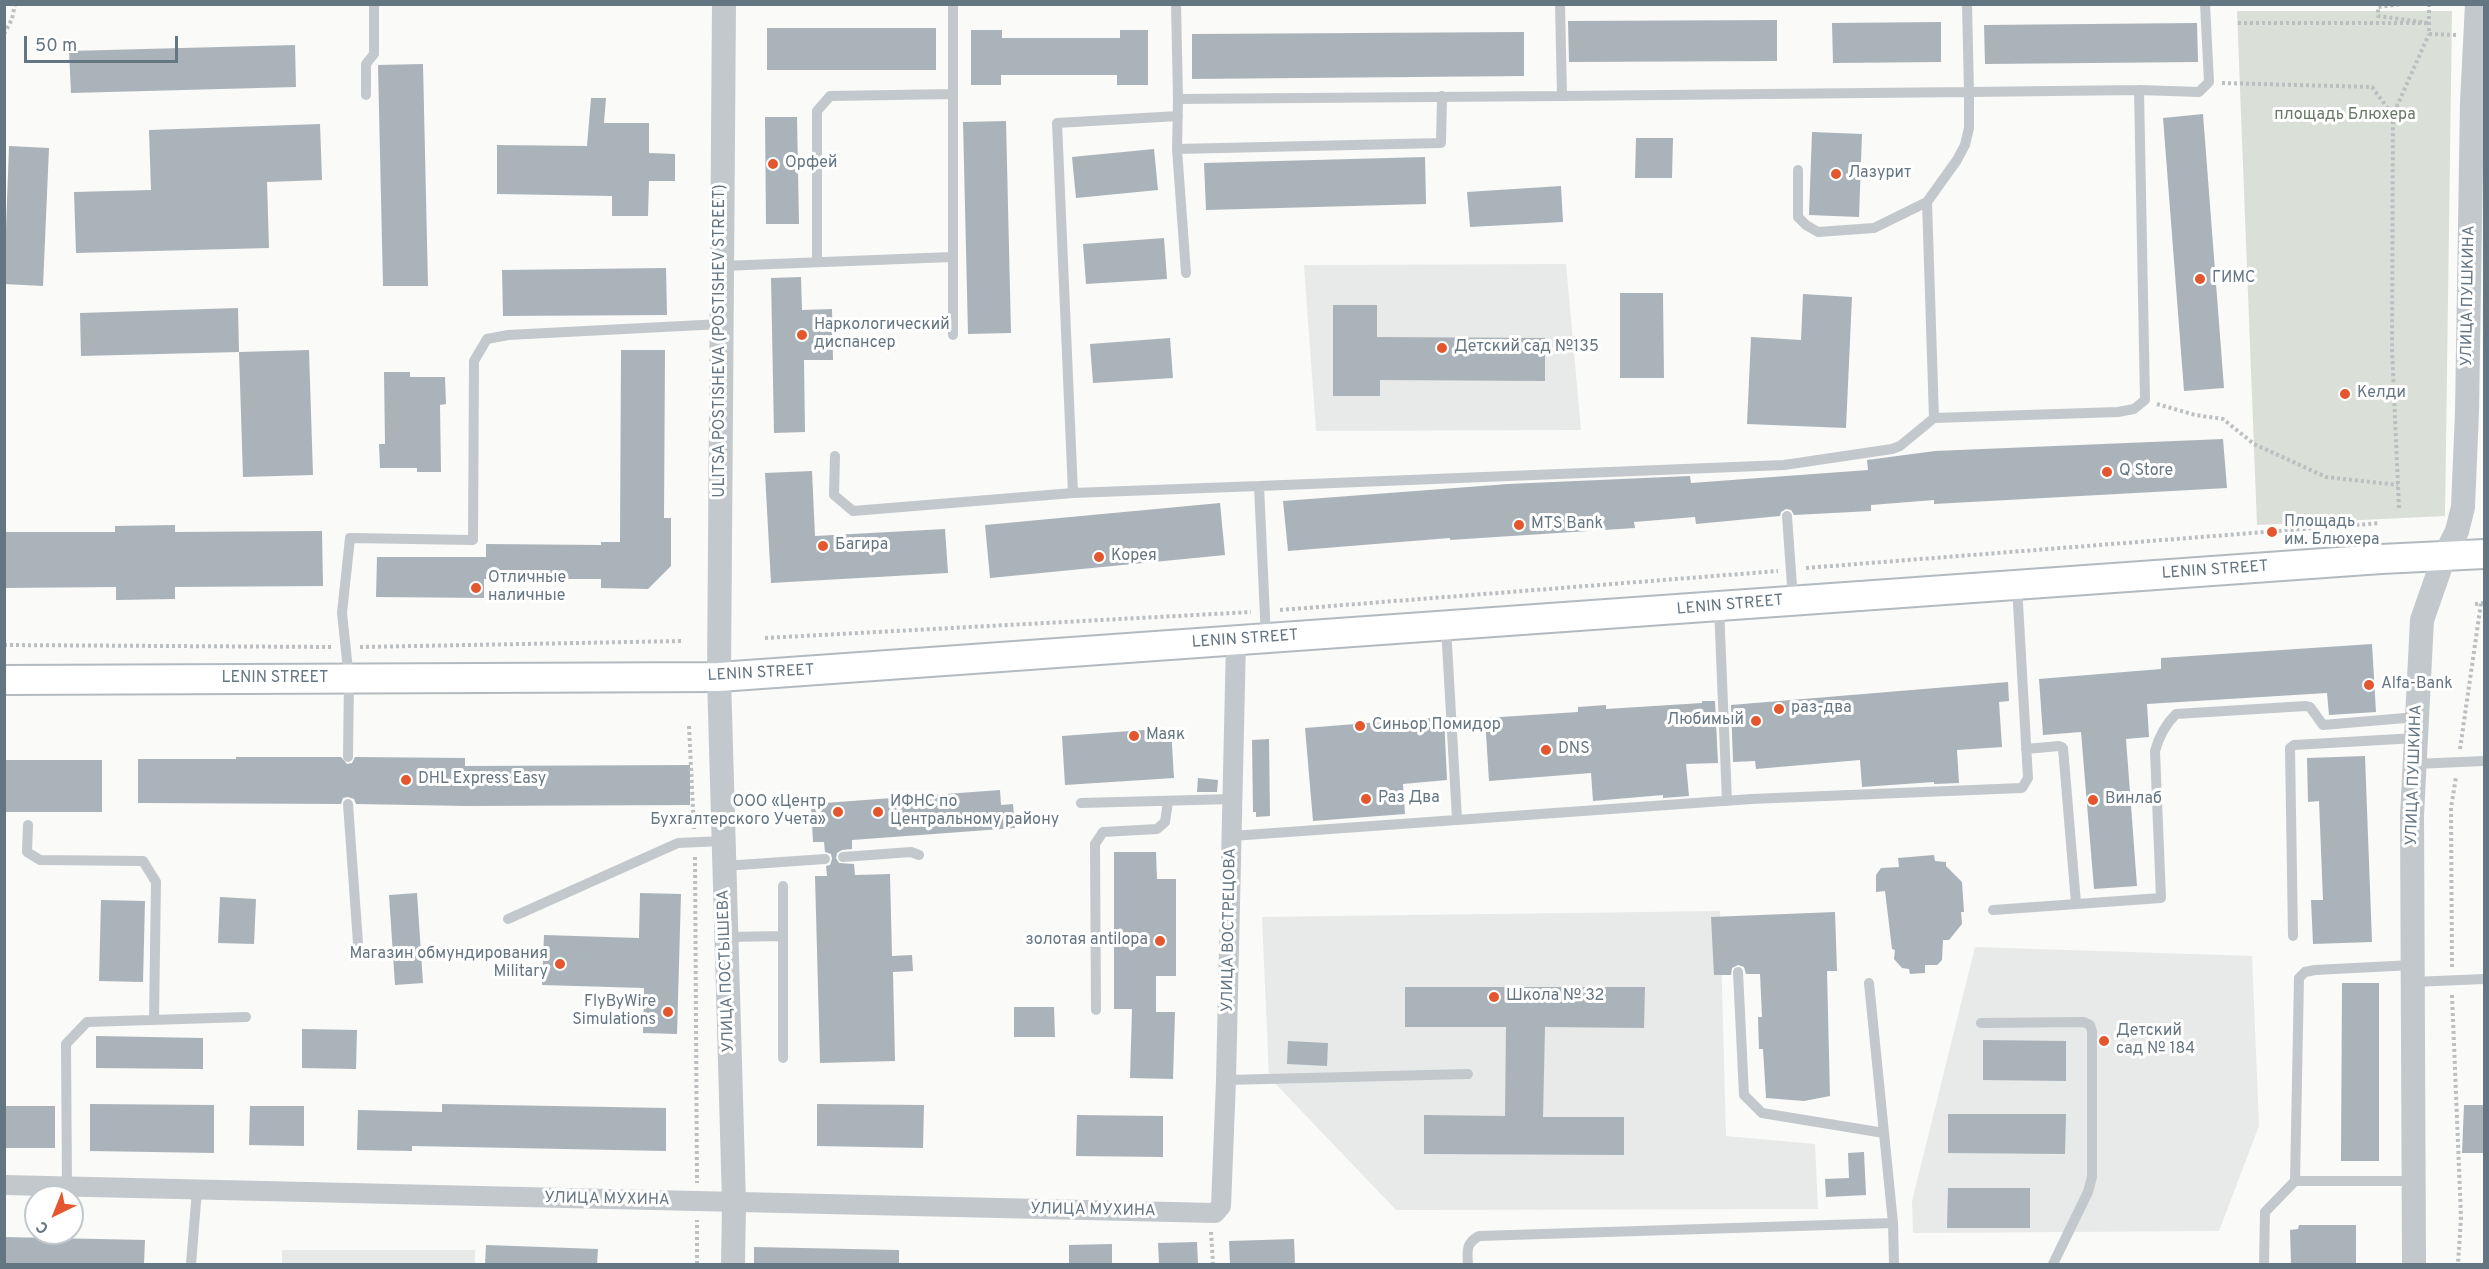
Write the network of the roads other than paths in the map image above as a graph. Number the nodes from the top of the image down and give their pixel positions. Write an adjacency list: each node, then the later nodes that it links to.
1 (374, 4): 12 (lane)
2 (724, 4): 23 (street, ULITSA POSTISHEVA (POSTISHEV STREET))
3 (953, 4): 11 (lane)
4 (1176, 4): 15 (lane)
5 (1560, 4): 14 (lane)
6 (1967, 4): 10 (lane)
7 (2205, 4): 9 (lane)
8 (2477, 4): 16 (street, УЛИЦА ПУШКИНА)
9 (2139, 90): 10 (lane); 27 (lane)
10 (1969, 92): 14 (lane); 20 (lane)
11 (953, 94): 21 (lane); 22 (lane)
12 (366, 95)
13 (1442, 96): 14 (lane); 15 (lane); 18 (lane)
14 (1562, 96)
15 (1178, 99): 17 (lane)
16 (2478, 101): 33 (street, УЛИЦА ПУШКИНА)
17 (1178, 116): 18 (lane); 30 (lane)
18 (1177, 149): 24 (lane)
19 (1798, 170): 20 (lane)
20 (1927, 202): 27 (lane)
21 (952, 257): 22 (lane); 26 (lane)
22 (817, 262): 23 (lane)
23 (722, 266): 25 (street, ULITSA POSTISHEVA (POSTISHEV STREET))
24 (1186, 273)
25 (721, 324): 40 (street, ULITSA POSTISHEVA (POSTISHEV STREET)); 41 (lane)
26 (953, 335)
27 (1934, 418): 29 (lane)
28 (835, 456): 30 (lane)
29 (1259, 486): 30 (lane); 37 (lane)
30 (1073, 493)
31 (1787, 516): 35 (lane)
32 (2484, 554): 33 (main road, LENIN STREET)
33 (2444, 557): 34 (main road, LENIN STREET); 43 (street, УЛИЦА ПУШКИНА)
34 (2017, 586): 35 (main road, LENIN STREET); 44 (lane)
35 (1793, 601): 36 (main road, LENIN STREET)
36 (1719, 607): 38 (main road, LENIN STREET); 49 (lane)
37 (1265, 625): 38 (main road, LENIN STREET); 39 (main road, LENIN STREET)
38 (1446, 627): 53 (lane)
39 (1236, 641): 40 (main road, LENIN STREET); 48 (street, УЛИЦА ВОСТРЕЦОВА)
40 (719, 677): 41 (main road, LENIN STREET); 56 (street, УЛИЦА ПОСТЫШЕВА)
41 (349, 679): 42 (main road, LENIN STREET); 45 (lane)
42 (4, 680)
43 (2417, 728): 47 (street, УЛИЦА ПУШКИНА); 62 (lane); 66 (lane)
44 (2026, 749): 49 (lane); 62 (lane)
45 (348, 758)
46 (2484, 761): 47 (lane)
47 (2415, 764): 70 (street, УЛИЦА ПУШКИНА)
48 (1233, 799): 50 (lane); 55 (street, УЛИЦА ВОСТРЕЦОВА)
49 (1727, 801): 53 (lane)
50 (1168, 802): 51 (lane); 73 (lane)
51 (1081, 803)
52 (348, 804): 68 (lane)
53 (1457, 819): 55 (lane)
54 (28, 825): 75 (lane)
55 (1232, 836): 79 (street, УЛИЦА ВОСТРЕЦОВА)
56 (723, 841): 60 (street, УЛИЦА ПОСТЫШЕВА); 64 (lane)
57 (919, 855): 58 (lane)
58 (843, 857)
59 (825, 859): 60 (lane)
60 (724, 866): 67 (street, УЛИЦА ПОСТЫШЕВА)
61 (783, 886): 65 (lane)
62 (2076, 903): 63 (lane)
63 (1993, 910)
64 (508, 919)
65 (783, 936): 67 (lane); 77 (lane)
66 (2293, 936)
67 (726, 937): 88 (street, УЛИЦА ПОСТЫШЕВА)
68 (358, 944)
69 (1738, 972): 80 (lane)
70 (2413, 974): 71 (lane); 81 (lane); 82 (street, УЛИЦА ПУШКИНА)
71 (2484, 979)
72 (1869, 983): 80 (lane)
73 (1096, 1010)
74 (246, 1017): 75 (lane)
75 (154, 1020): 85 (lane)
76 (1981, 1023): 95 (lane)
77 (783, 1058)
78 (1468, 1074): 79 (lane)
79 (1226, 1080): 89 (street, УЛИЦА ВОСТРЕЦОВА)
80 (1884, 1133): 90 (lane)
81 (2295, 1181): 82 (lane); 96 (lane)
82 (2414, 1181): 97 (street, УЛИЦА ПУШКИНА)
83 (4, 1185): 84 (street, УЛИЦА МУХИНА)
84 (24, 1185)
85 (67, 1185)
86 (84, 1187): 87 (street, УЛИЦА МУХИНА)
87 (197, 1190): 88 (street, УЛИЦА МУХИНА); 91 (lane)
88 (734, 1203): 89 (street, УЛИЦА МУХИНА); 92 (street, УЛИЦА ПОСТЫШЕВА)
89 (1210, 1214)
90 (1893, 1223): 93 (lane); 94 (lane)
91 (191, 1264)
92 (733, 1264)
93 (1468, 1264)
94 (1894, 1264)
95 (2053, 1264)
96 (2264, 1264)
97 (2414, 1264)

